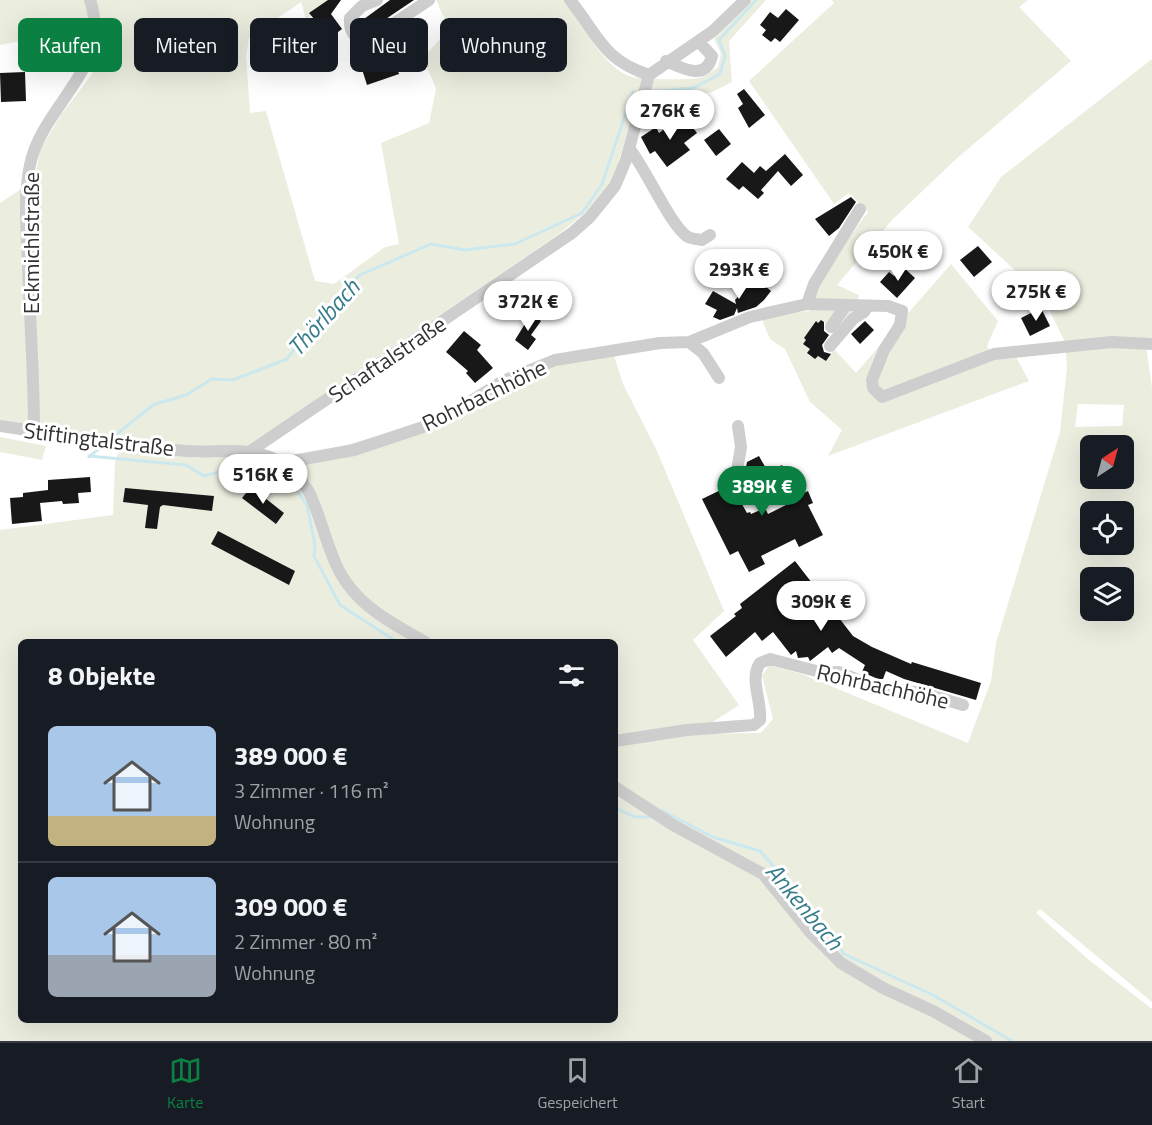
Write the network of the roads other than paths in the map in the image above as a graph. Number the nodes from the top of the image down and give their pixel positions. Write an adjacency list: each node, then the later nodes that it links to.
1 (90, 0): 22 (street, Eckmichlstraße)
2 (377, 0): 3 (street)
3 (429, 0)
4 (570, 0): 8 (street)
5 (745, 0): 6 (street)
6 (699, 42): 7 (street); 7 (street)
7 (666, 61): 8 (street)
8 (650, 75): 9 (street, Schaftalstraße)
9 (629, 148): 11 (street); 23 (street, Schaftalstraße)
10 (860, 209): 12 (street)
11 (711, 235)
12 (807, 304): 13 (street, Rohrbachhöhe); 16 (street, Rohrbachhöhe)
13 (846, 305): 14 (street, Rohrbachhöhe); 15 (street)
14 (868, 306): 17 (street, Rohrbachhöhe); 18 (street)
15 (831, 327)
16 (689, 342): 19 (street); 24 (street, Rohrbachhöhe)
17 (1152, 344)
18 (830, 346)
19 (719, 378)
20 (0, 426): 22 (street, Stiftingtalstraße)
21 (738, 426): 25 (street)
22 (34, 431): 23 (street, Stiftingtalstraße)
23 (249, 452): 24 (street, Stiftingtalstraße)
24 (282, 463): 26 (street, Stiftingtalstraße)
25 (743, 490)
26 (420, 639)
27 (963, 705): 28 (street, Rohrbachhöhe)
28 (618, 741)
29 (618, 789): 30 (street)
30 (986, 1041)

